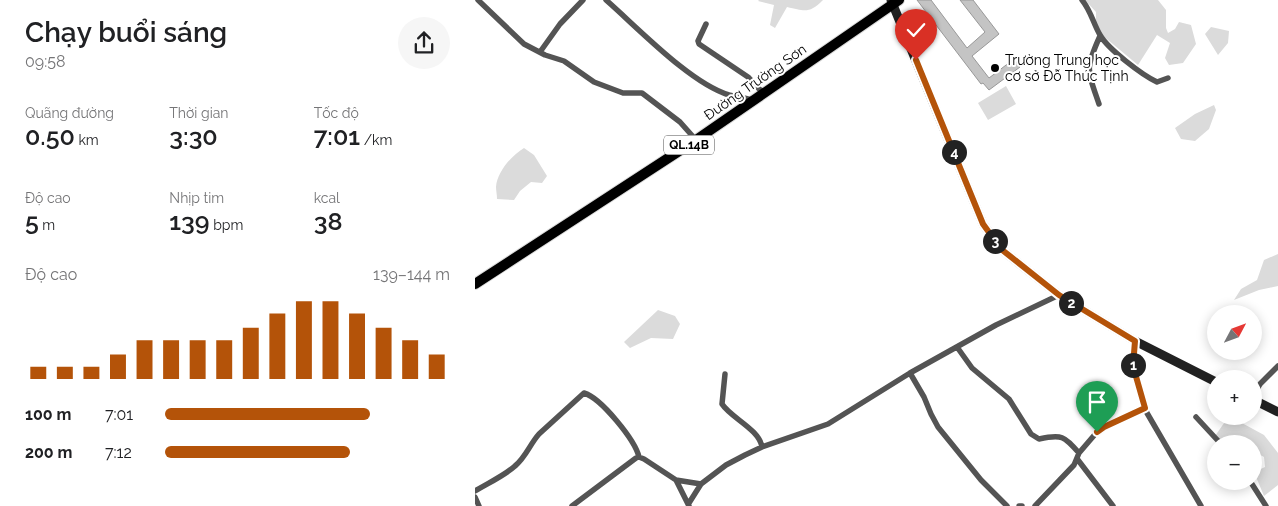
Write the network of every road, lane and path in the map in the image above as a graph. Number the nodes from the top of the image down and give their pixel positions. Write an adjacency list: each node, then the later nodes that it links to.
1 (478, 0): 8 (street)
2 (583, 0): 8 (street)
3 (606, 0): 11 (street)
4 (1082, 0): 7 (street)
5 (894, 2): 10 (highway, Đường Trường Sơn / QL.14B); 15 (street)
6 (706, 24): 10 (street)
7 (1100, 36): 9 (street); 12 (street)
8 (540, 52): 13 (street)
9 (1168, 78)
10 (763, 93): 11 (highway, Đường Trường Sơn / QL.14B)
11 (752, 100): 13 (highway, Đường Trường Sơn / QL.14B)
12 (1099, 104)
13 (696, 140): 14 (highway, Đường Trường Sơn / QL.14B)
14 (475, 284)
15 (1059, 295): 16 (street); 17 (street)
16 (1135, 341): 21 (street); 24 (street)
17 (957, 347): 19 (street); 29 (street)
18 (1278, 366): 22 (street)
19 (910, 373): 28 (street); 39 (street)
20 (725, 374): 28 (street)
21 (1207, 377)
22 (1262, 381)
23 (1262, 404): 25 (street)
24 (1145, 408): 29 (street); 42 (street)
25 (1278, 412)
26 (1196, 417): 27 (street)
27 (1213, 435)
28 (762, 447): 32 (street)
29 (1079, 456): 40 (street); 41 (street)
30 (639, 457): 31 (street); 34 (street); 38 (street)
31 (676, 480): 32 (street); 36 (street)
32 (701, 484): 36 (street)
33 (1255, 490): 43 (street)
34 (475, 491)
35 (475, 497): 37 (street)
36 (689, 504)
37 (479, 506)
38 (572, 506)
39 (1007, 506)
40 (1035, 506)
41 (1113, 506)
42 (1201, 506)
43 (1266, 506)

